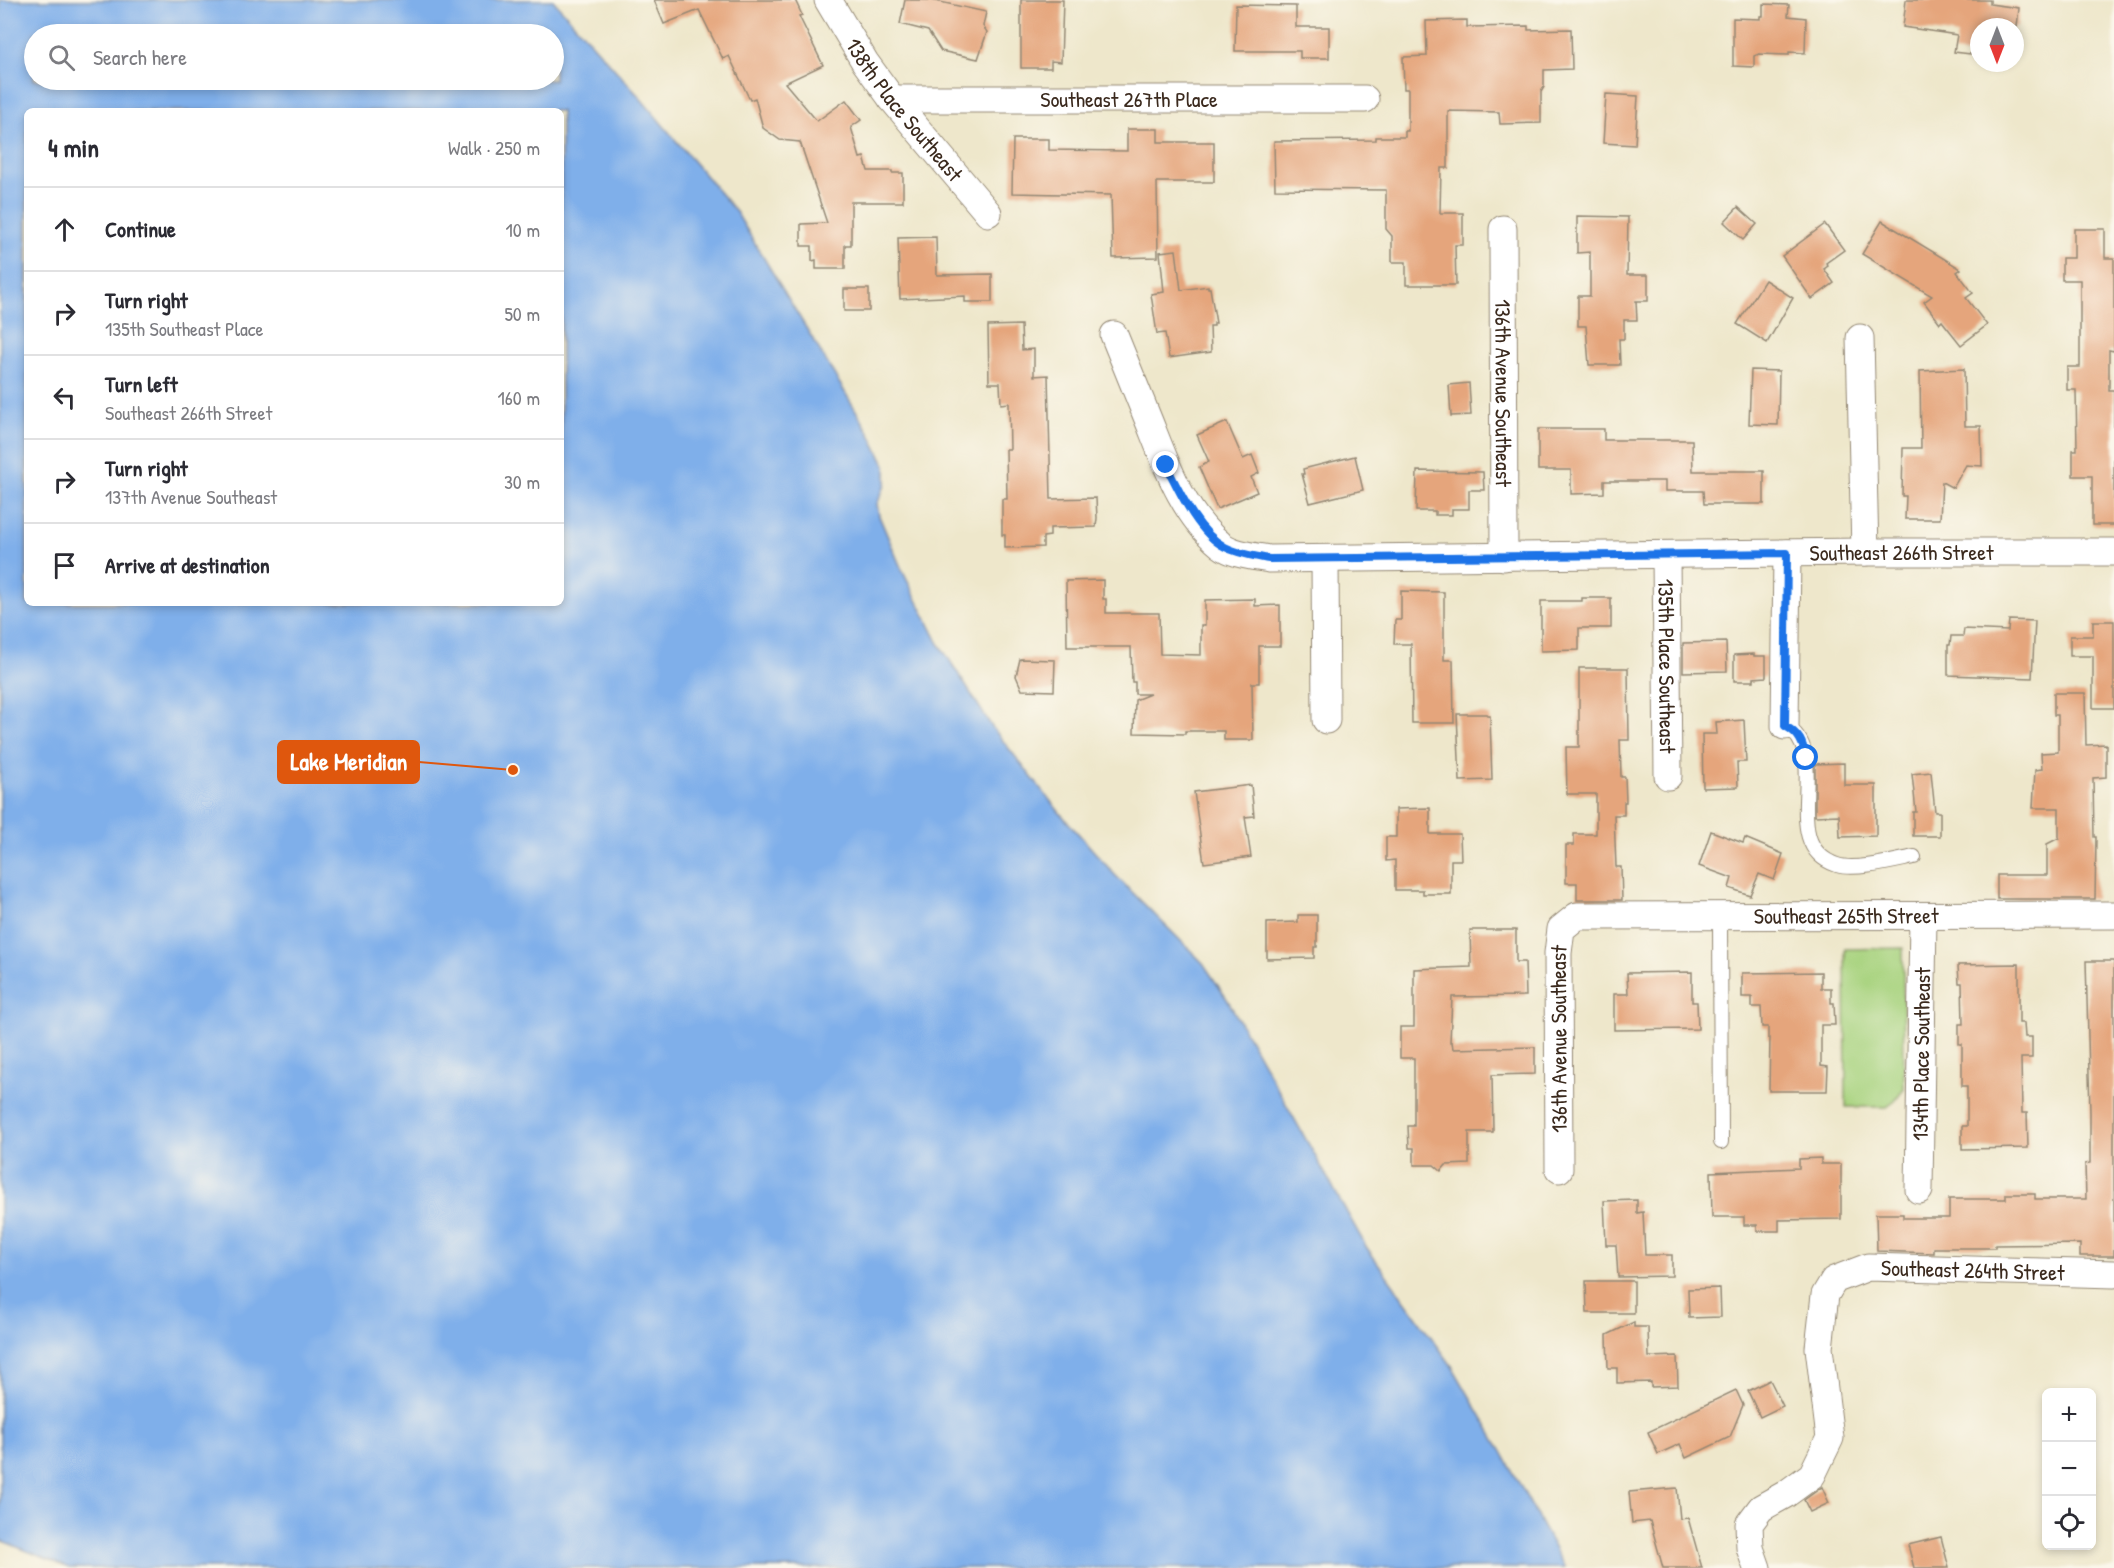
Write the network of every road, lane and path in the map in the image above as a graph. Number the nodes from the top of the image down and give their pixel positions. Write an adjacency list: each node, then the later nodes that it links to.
1 (828, 0): 2 (street, 138th Place Southeast)
2 (892, 99): 3 (street, Southeast 267th Place); 4 (street, 138th Place Southeast)
3 (1365, 99)
4 (988, 213)
5 (1503, 229): 12 (street, 136th Avenue Southeast)
6 (1114, 335): 13 (street, Southeast 266th Street)
7 (1860, 338): 8 (street)
8 (1865, 552): 9 (street, Southeast 266th Street); 10 (street, Southeast 266th Street)
9 (2114, 552)
10 (1787, 553): 11 (street, Southeast 266th Street); 15 (street)
11 (1666, 555): 12 (street, Southeast 266th Street); 16 (street, 135th Place Southeast)
12 (1504, 557): 13 (street, Southeast 266th Street)
13 (1325, 559): 14 (street)
14 (1326, 720)
15 (1785, 726): 17 (lane)
16 (1668, 776)
17 (1914, 857)
18 (2114, 915): 20 (street, Southeast 265th Street)
19 (1577, 916): 21 (street, Southeast 265th Street); 23 (street, 136th Avenue Southeast)
20 (1923, 916): 21 (street, Southeast 265th Street); 24 (street, 134th Place Southeast)
21 (1720, 917): 22 (lane)
22 (1721, 1142)
23 (1559, 1169)
24 (1919, 1190)
25 (2114, 1274): 26 (street, Southeast 264th Street)
26 (1757, 1568)

